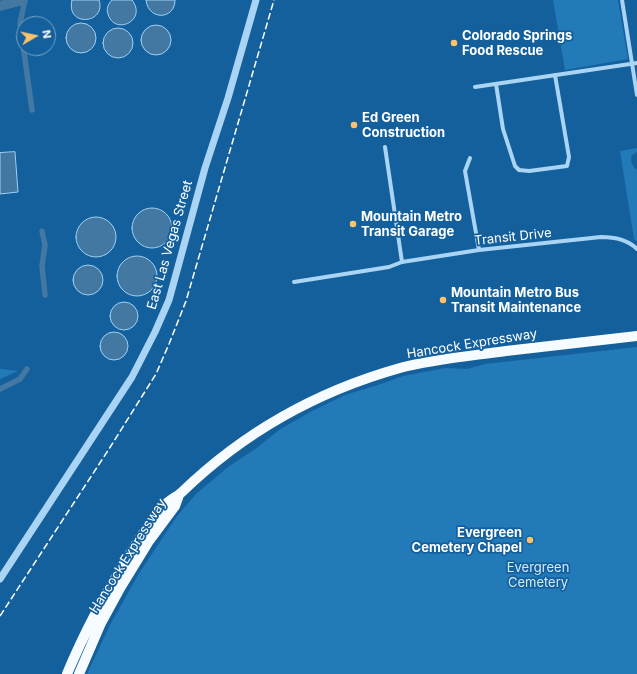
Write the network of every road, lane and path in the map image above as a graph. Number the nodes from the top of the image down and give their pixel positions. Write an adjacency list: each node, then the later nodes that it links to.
1 (256, 0): 16 (street, East Las Vegas Street)
2 (622, 0): 3 (street)
3 (635, 63): 4 (street); 7 (street)
4 (555, 75): 5 (street); 5 (street)
5 (496, 84): 6 (street)
6 (475, 87)
7 (637, 95)
8 (385, 147): 12 (street)
9 (470, 158): 11 (street)
10 (637, 249): 11 (street, Transit Drive)
11 (478, 250): 12 (street, Transit Drive)
12 (402, 262): 13 (street, Transit Drive)
13 (294, 282)
14 (637, 336): 15 (main road, Hancock Expressway)
15 (179, 495): 17 (main road, Hancock Expressway); 18 (main road, Hancock Expressway)
16 (0, 579)
17 (67, 674)
18 (79, 674)

